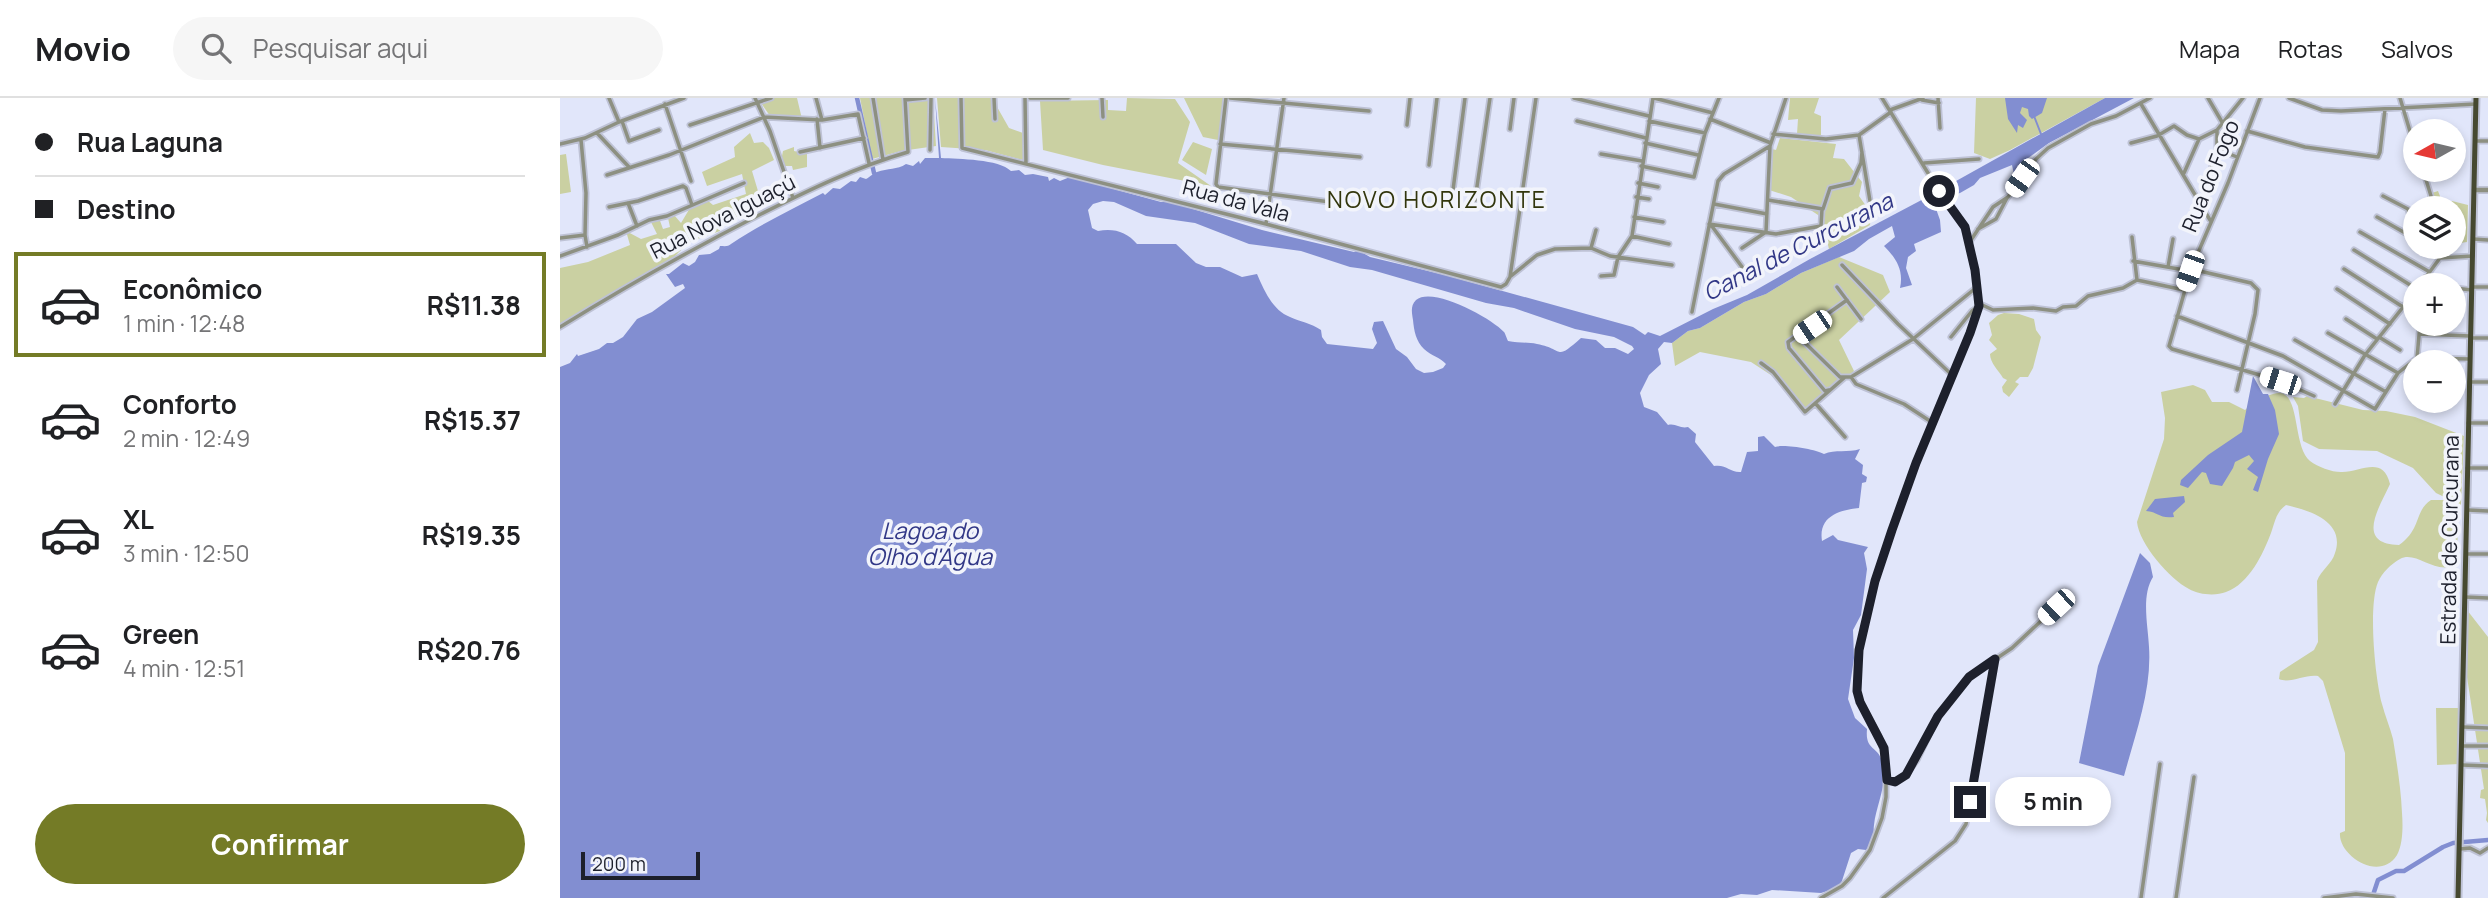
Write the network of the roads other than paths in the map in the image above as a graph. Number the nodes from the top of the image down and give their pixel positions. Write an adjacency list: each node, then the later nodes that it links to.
1 (609, 98): 53 (street)
2 (684, 98): 38 (street)
3 (771, 98): 35 (street)
4 (816, 98): 48 (street)
5 (873, 98): 89 (street)
6 (925, 98): 32 (street)
7 (931, 98): 80 (street)
8 (961, 98): 93 (street, Rua da Vala)
9 (994, 98): 49 (street)
10 (1027, 98): 11 (street); 93 (street)
11 (1052, 98): 12 (street)
12 (1068, 98)
13 (1102, 98): 46 (street)
14 (1228, 98): 36 (street); 75 (street)
15 (1410, 98): 56 (street)
16 (1437, 98): 94 (street)
17 (1465, 98): 103 (street)
18 (1490, 98): 112 (street)
19 (1514, 98): 58 (street)
20 (1536, 98): 163 (street)
21 (1574, 98): 47 (street)
22 (1653, 98): 44 (street); 47 (street)
23 (1719, 98): 44 (street)
24 (1786, 98): 64 (street)
25 (1882, 98): 43 (street)
26 (2150, 98): 39 (street)
27 (2208, 98): 54 (street)
28 (2243, 98): 54 (street)
29 (2260, 98): 61 (street, Rua do Fogo)
30 (2288, 98): 41 (street)
31 (2400, 98): 40 (street)
32 (905, 99): 89 (street, Rua Nova Iguaçú)
33 (1922, 99): 34 (street); 43 (street)
34 (1939, 100): 57 (street)
35 (757, 101): 45 (street); 55 (street)
36 (1284, 101): 42 (street); 78 (street)
37 (2476, 101): 40 (street); 71 (main road, Estrada de Curcurana)
38 (665, 104): 53 (street); 81 (street)
39 (2141, 104): 66 (street); 109 (street)
40 (2404, 107): 41 (street); 51 (street)
41 (2385, 109): 61 (street)
42 (1369, 111)
43 (1891, 111): 65 (street); 91 (street)
44 (1714, 113): 50 (street)
45 (764, 117): 48 (street); 81 (street); 110 (street)
46 (1102, 117)
47 (1649, 118): 63 (street); 70 (street)
48 (819, 119): 67 (street); 77 (street)
49 (995, 119)
50 (1710, 119): 63 (street); 76 (street)
51 (2406, 119)
52 (1577, 121): 70 (street)
53 (621, 122): 59 (street); 62 (street)
54 (2222, 122): 60 (street)
55 (690, 125)
56 (1407, 125)
57 (1940, 128)
58 (1510, 129)
59 (659, 130)
60 (2217, 130): 68 (street); 79 (street)
61 (2247, 131): 87 (street, Rua do Fogo)
62 (597, 133): 69 (street); 95 (street)
63 (1704, 133): 85 (street)
64 (1773, 134): 65 (street); 76 (street)
65 (1859, 135): 83 (street)
66 (2160, 135): 68 (street); 73 (street); 97 (street)
67 (864, 138): 77 (street); 92 (street)
68 (2199, 139): 97 (street)
69 (581, 140): 74 (street); 136 (street)
70 (1646, 140): 85 (street); 90 (street)
71 (2476, 141): 72 (street); 104 (main road, Estrada de Curcurana)
72 (2488, 141)
73 (2131, 143)
74 (560, 144)
75 (1220, 144): 78 (street); 106 (street)
76 (1771, 145): 113 (street); 117 (street)
77 (820, 149): 82 (street)
78 (1277, 149): 86 (street); 106 (street)
79 (2217, 149): 87 (street); 96 (street)
80 (930, 150)
81 (680, 151): 95 (street); 99 (street)
82 (800, 152)
83 (1862, 152): 114 (street); 121 (street)
84 (1601, 154): 90 (street)
85 (1698, 155): 90 (street)
86 (1360, 157)
87 (2237, 157): 125 (street, Rua do Fogo)
88 (1979, 159): 91 (street)
89 (883, 160): 92 (street, Rua Nova Iguaçú)
90 (1642, 163): 101 (street)
91 (1924, 163): 144 (street)
92 (870, 164): 110 (street, Rua Nova Iguaçú)
93 (1026, 164): 127 (street, Rua da Vala)
94 (1429, 165)
95 (629, 167): 98 (street)
96 (2210, 173)
97 (2183, 174): 125 (street)
98 (607, 175)
99 (691, 181)
100 (744, 183): 118 (street)
101 (1639, 183): 102 (street); 108 (street)
102 (1658, 187)
103 (1452, 190)
104 (2474, 190): 105 (street); 142 (main road, Estrada de Curcurana)
105 (2488, 190)
106 (1270, 193): 116 (street); 127 (street)
107 (2383, 196): 119 (street)
108 (1636, 197): 111 (street); 123 (street)
109 (2008, 197): 132 (street); 132 (street)
110 (793, 198): 182 (street, Rua Nova Iguaçú)
111 (1649, 199)
112 (1475, 200)
113 (1768, 200): 121 (street); 122 (street)
114 (1870, 201)
115 (628, 203): 118 (street); 120 (street); 129 (street)
116 (1345, 204)
117 (1714, 204): 122 (street); 128 (street)
118 (692, 205): 129 (street)
119 (2403, 206)
120 (609, 207)
121 (1822, 209): 130 (street)
122 (1768, 214): 133 (street)
123 (1634, 217): 126 (street); 137 (street)
124 (2377, 218): 135 (street)
125 (2210, 220): 160 (street, Rua do Fogo)
126 (1663, 222)
127 (1266, 224): 163 (street, Rua da Vala)
128 (1710, 224): 133 (street); 164 (street); 177 (street)
129 (637, 226): 146 (street)
130 (1821, 226): 133 (street); 138 (street)
131 (1595, 230): 147 (street)
132 (1977, 230): 144 (street)
133 (1766, 232): 148 (street)
134 (2360, 232): 161 (street)
135 (2403, 232)
136 (584, 235): 140 (street); 146 (street)
137 (1632, 236): 145 (street); 153 (street)
138 (1825, 236)
139 (2132, 237): 155 (street)
140 (560, 239)
141 (2173, 239): 158 (street)
142 (2473, 239): 143 (street); 152 (main road, Estrada de Curcurana)
143 (2488, 240)
144 (1969, 243): 168 (street)
145 (1669, 244)
146 (587, 247): 150 (street)
147 (1591, 248): 153 (street); 163 (street)
148 (1742, 248)
149 (2354, 250): 166 (street)
150 (560, 256)
151 (2466, 256): 152 (street)
152 (2473, 256): 171 (main road, Estrada de Curcurana)
153 (1618, 257): 156 (street); 162 (street)
154 (2439, 259): 161 (street)
155 (2133, 261): 158 (street); 165 (street)
156 (1672, 265)
157 (1842, 265): 188 (street)
158 (2168, 267): 160 (street)
159 (2344, 269): 176 (street)
160 (2191, 270): 173 (street, Rua do Fogo); 192 (street)
161 (2428, 271)
162 (1601, 276)
163 (1510, 277)
164 (1751, 279)
165 (2137, 280): 173 (street); 175 (street)
166 (2403, 282)
167 (1837, 287): 174 (street)
168 (1977, 287): 175 (street); 188 (street)
169 (2488, 287): 171 (street)
170 (2466, 288): 171 (street)
171 (2472, 288): 187 (main road, Estrada de Curcurana)
172 (2337, 289): 181 (street)
173 (2184, 290): 178 (street, Rua do Fogo)
174 (1847, 300): 179 (street); 184 (street)
175 (1979, 305): 186 (street); 202 (street)
176 (2403, 307): 181 (street)
177 (1692, 312)
178 (2176, 314): 192 (street); 199 (street, Rua do Fogo)
179 (1861, 319)
180 (2346, 319): 189 (street)
181 (2390, 324): 189 (street)
182 (560, 327)
183 (2328, 333): 194 (street)
184 (1798, 336): 204 (street); 207 (street)
185 (2453, 336): 187 (street)
186 (1951, 337)
187 (2470, 337): 190 (street); 196 (main road, Estrada de Curcurana)
188 (1913, 338): 202 (street); 203 (street)
189 (2378, 338): 193 (street); 194 (street)
190 (2488, 338)
191 (2295, 340): 200 (street)
192 (2249, 343): 199 (street); 209 (street)
193 (2400, 349)
194 (2365, 355): 200 (street); 201 (street)
195 (2466, 359): 196 (street)
196 (2469, 359): 205 (main road, Estrada de Curcurana)
197 (1761, 363): 212 (street)
198 (2403, 369): 201 (street)
199 (2242, 370): 208 (street); 211 (street)
200 (2354, 373): 209 (street); 210 (street)
201 (2398, 373): 210 (street)
202 (1952, 376): 214 (street)
203 (1851, 377): 204 (street); 214 (street)
204 (1843, 378): 207 (street)
205 (2469, 382): 206 (street); 215 (main road, Estrada de Curcurana)
206 (2488, 382)
207 (1829, 390): 212 (street)
208 (2237, 390)
209 (2343, 391): 210 (street); 213 (street)
210 (2386, 393)
211 (2314, 396)
212 (1816, 404): 217 (street)
213 (2335, 404)
214 (1933, 423): 236 (street)
215 (2468, 423): 216 (street); 218 (main road, Estrada de Curcurana)
216 (2488, 423)
217 (1845, 437)
218 (2468, 468): 219 (street); 220 (main road, Estrada de Curcurana)
219 (2488, 468)
220 (2466, 510): 221 (street); 222 (main road, Estrada de Curcurana)
221 (2488, 511)
222 (2465, 554): 223 (street); 224 (main road, Estrada de Curcurana)
223 (2488, 554)
224 (2465, 597): 225 (street); 228 (main road, Estrada de Curcurana)
225 (2488, 598)
226 (2056, 607): 227 (street)
227 (1995, 659): 236 (street); 240 (street)
228 (2463, 727): 229 (street); 230 (main road, Estrada de Curcurana)
229 (2488, 728)
230 (2463, 746): 231 (street); 233 (main road, Estrada de Curcurana)
231 (2488, 747)
232 (2160, 764): 241 (street)
233 (2462, 765): 234 (street); 237 (main road, Estrada de Curcurana)
234 (2488, 766)
235 (2194, 777): 242 (street)
236 (1887, 780): 239 (street)
237 (2460, 848): 238 (street); 245 (main road, Estrada de Curcurana)
238 (2488, 848)
239 (1821, 898)
240 (1883, 898)
241 (2141, 898)
242 (2176, 898)
243 (2323, 898): 244 (street)
244 (2393, 898)
245 (2458, 898)

